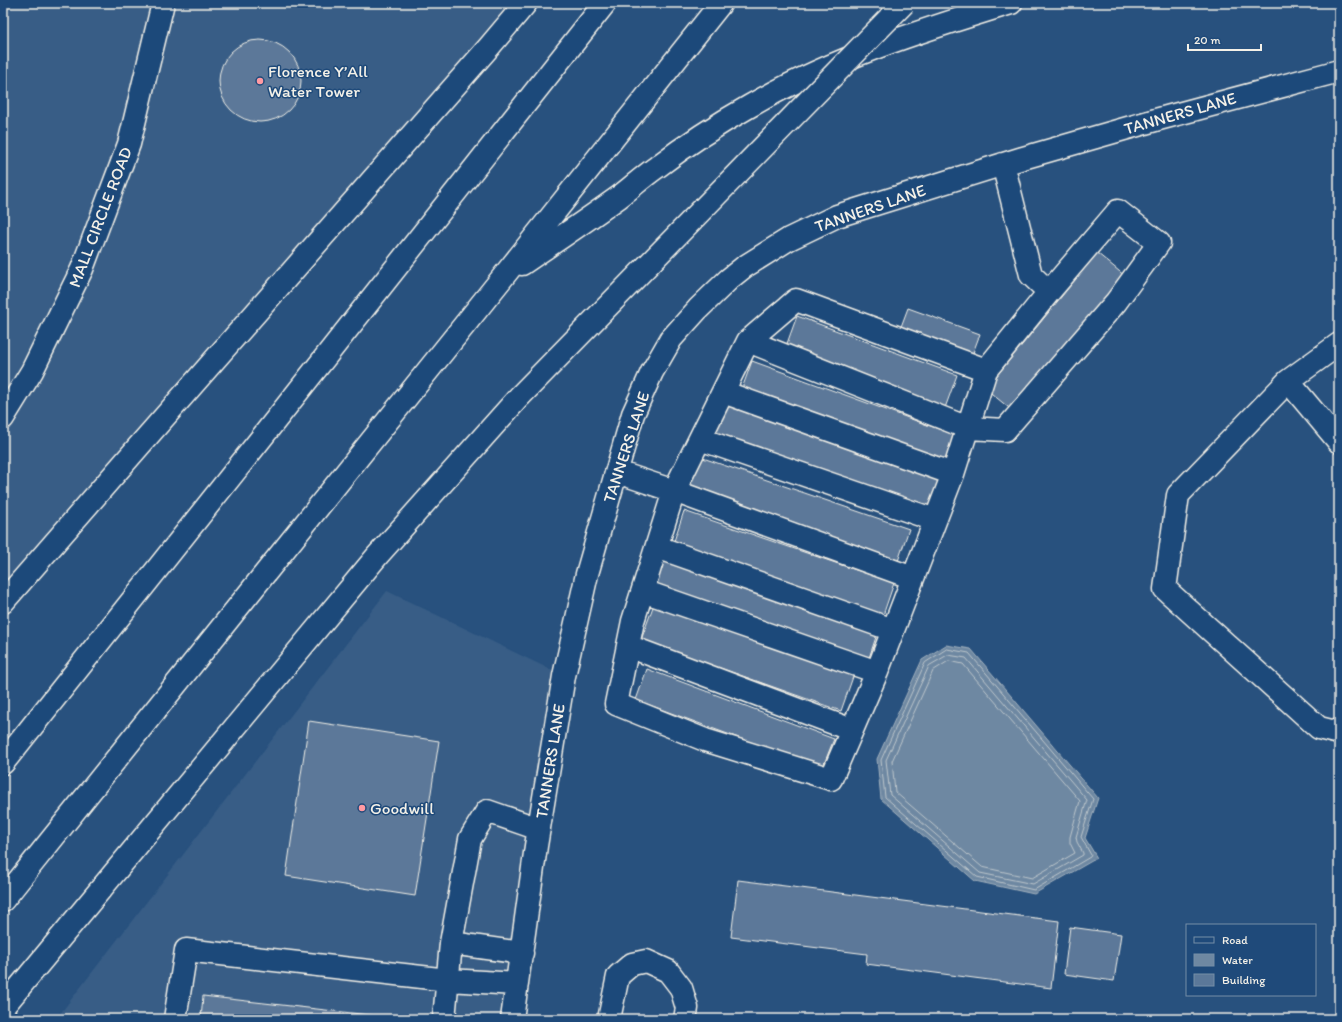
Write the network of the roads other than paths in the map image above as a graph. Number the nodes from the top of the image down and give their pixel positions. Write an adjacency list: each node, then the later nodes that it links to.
1 (163, 3): 16 (main road, MALL CIRCLE ROAD)
2 (526, 3): 27 (main road)
3 (604, 3): 33 (main road)
4 (721, 3): 9 (main road)
5 (904, 3): 40 (main road, bridge)
6 (1011, 3): 9 (main road)
7 (1339, 70): 8 (main road, TANNERS LANE)
8 (1003, 164): 10 (main road); 20 (main road, TANNERS LANE)
9 (503, 277): 35 (main road)
10 (1049, 292): 13 (main road); 17 (main road)
11 (748, 341): 13 (main road); 15 (main road); 17 (main road)
12 (1339, 344): 14 (main road)
13 (986, 370): 17 (main road)
14 (1288, 381): 19 (main road); 32 (main road)
15 (722, 392): 18 (main road); 21 (main road)
16 (3, 418)
17 (968, 428): 21 (main road)
18 (700, 439): 22 (main road); 23 (main road)
19 (1339, 442)
20 (617, 472): 22 (main road); 34 (main road, TANNERS LANE)
21 (953, 474): 23 (main road)
22 (674, 491): 24 (main road); 25 (main road)
23 (935, 520): 25 (main road)
24 (657, 547): 26 (main road); 28 (main road)
25 (913, 578): 28 (main road)
26 (643, 591): 29 (main road); 30 (main road)
27 (3, 602)
28 (893, 630): 30 (main road)
29 (628, 646): 31 (main road); 31 (main road)
30 (877, 672): 31 (main road)
31 (852, 730)
32 (1339, 733)
33 (3, 763)
34 (539, 829): 36 (main road); 37 (main road, TANNERS LANE)
35 (3, 900)
36 (451, 943): 37 (main road); 38 (main road)
37 (522, 953): 39 (main road, TANNERS LANE)
38 (448, 980): 39 (main road); 41 (main road); 42 (main road)
39 (517, 984): 43 (main road, TANNERS LANE)
40 (3, 1007)
41 (175, 1019)
42 (444, 1019)
43 (512, 1019)
44 (609, 1019): 45 (main road)
45 (685, 1019)

